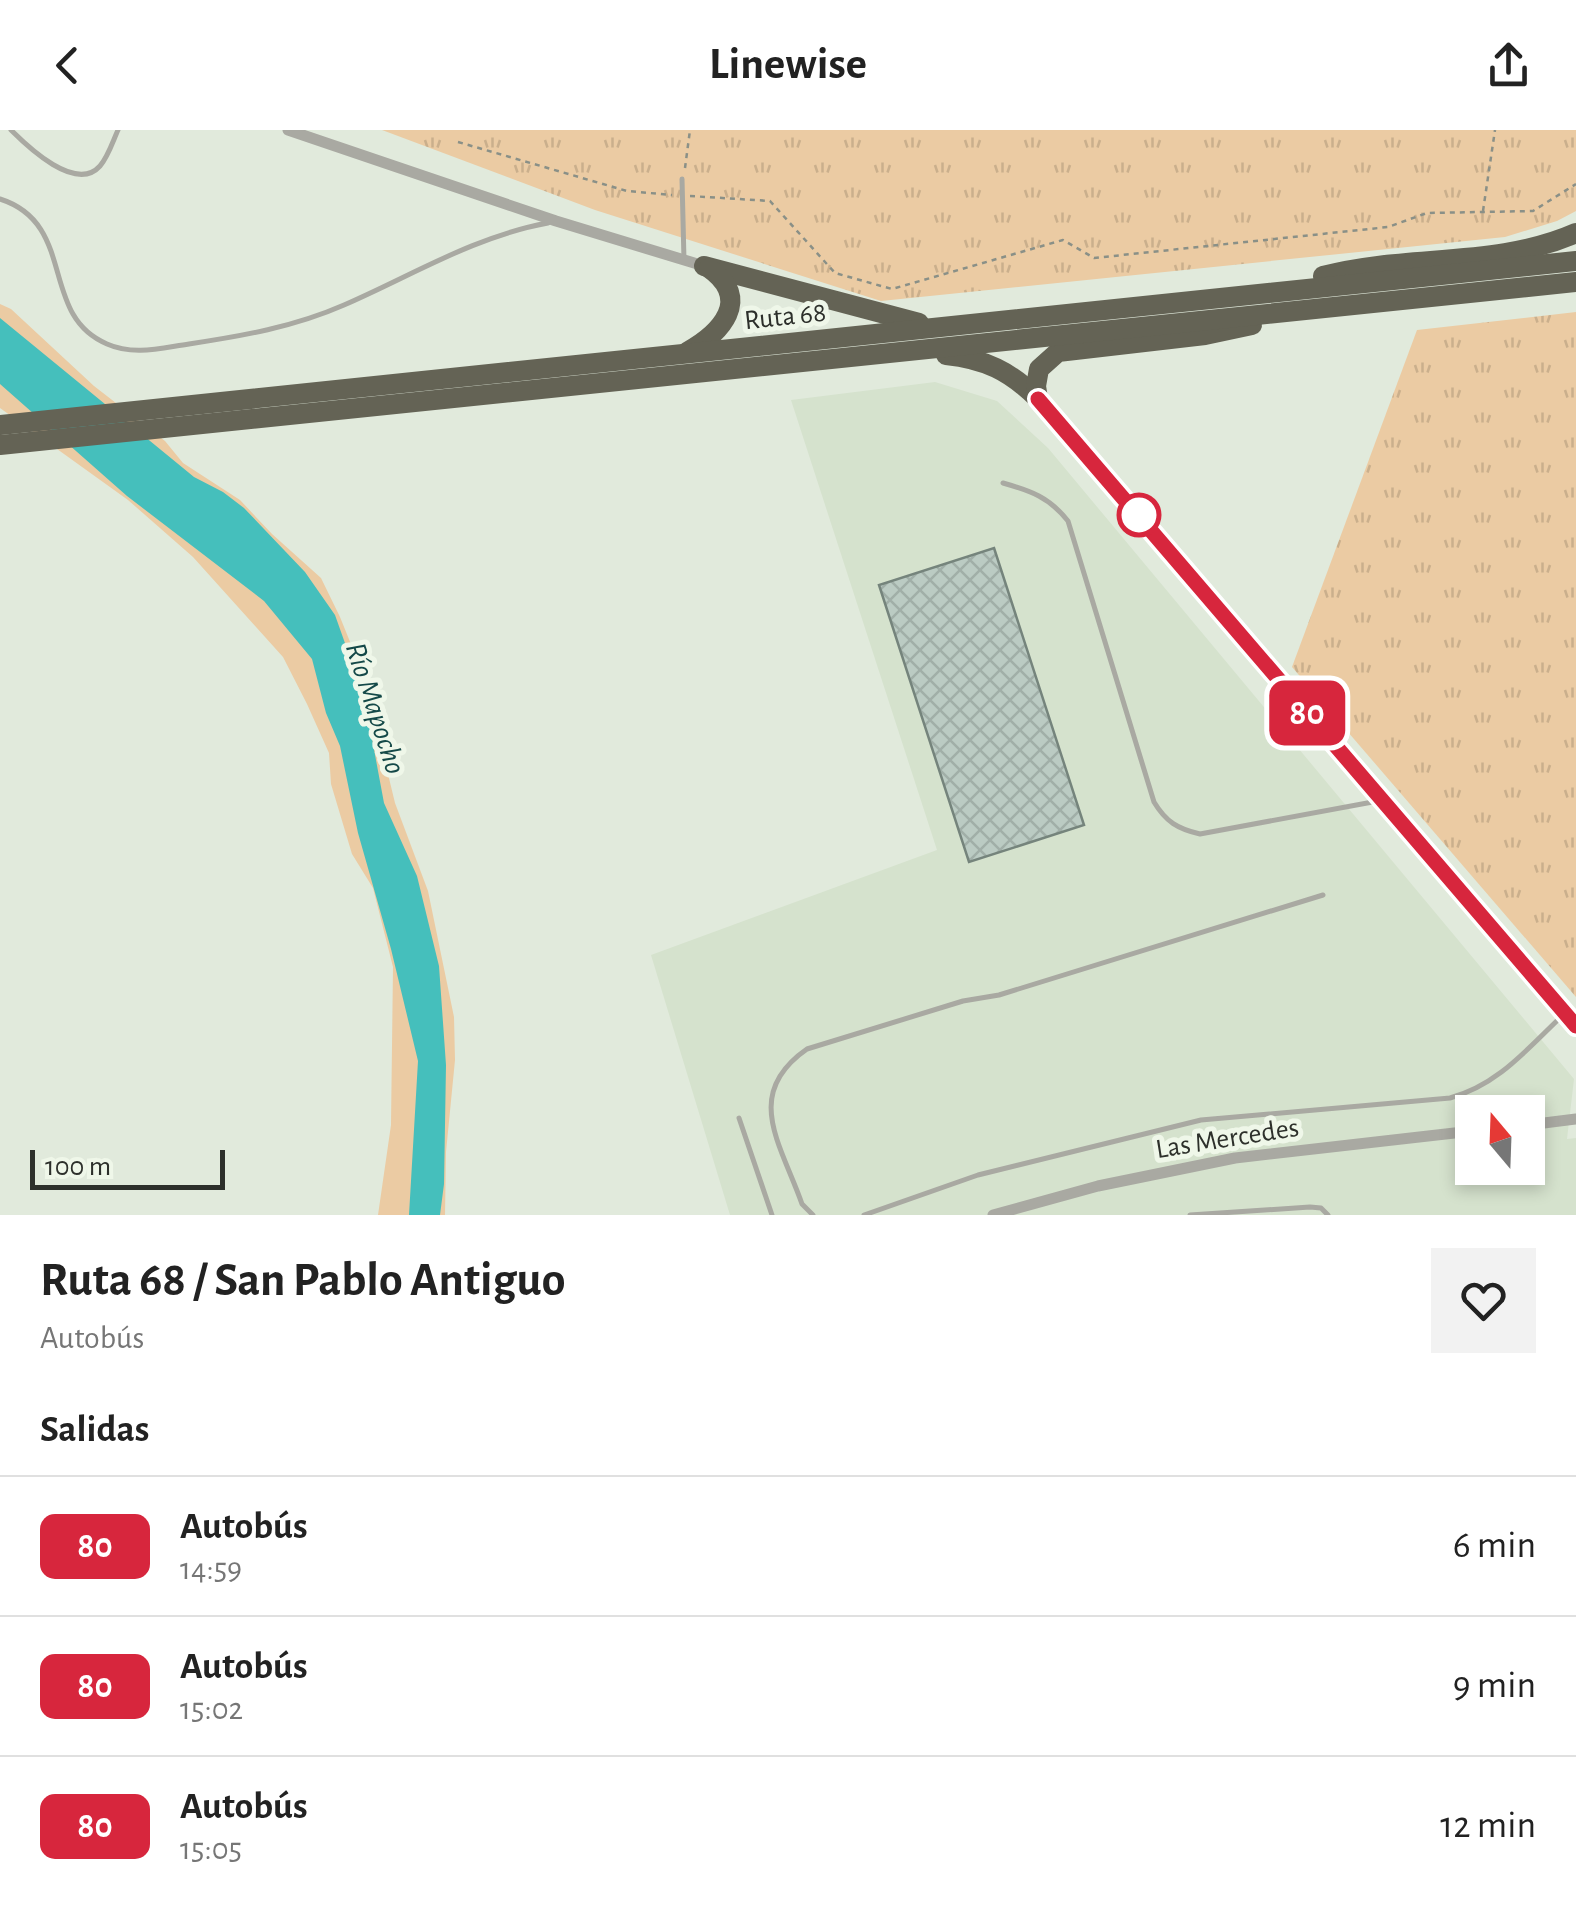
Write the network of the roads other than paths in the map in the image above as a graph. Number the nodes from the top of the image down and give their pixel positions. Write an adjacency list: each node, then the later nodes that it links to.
1 (12, 130): 2 (lane)
2 (118, 130)
3 (288, 130): 6 (street)
4 (682, 179): 9 (lane)
5 (0, 199): 6 (lane)
6 (556, 221): 9 (street)
7 (1576, 233): 11 (highway)
8 (1576, 261): 11 (highway, Ruta 68)
9 (694, 263): 12 (highway); 14 (highway)
10 (1576, 282): 11 (highway, Ruta 68)
11 (1289, 300): 12 (highway, Ruta 68); 13 (highway, Ruta 68); 15 (highway)
12 (935, 327): 14 (highway, Ruta 68)
13 (904, 352): 15 (highway); 17 (highway, Ruta 68)
14 (686, 353): 16 (highway, Ruta 68)
15 (1038, 399): 19 (street)
16 (6, 424)
17 (0, 445)
18 (1002, 483): 19 (lane)
19 (1382, 800): 21 (street)
20 (1322, 894): 28 (lane)
21 (1565, 1014): 22 (street); 29 (lane)
22 (1576, 1026)
23 (739, 1118): 27 (lane)
24 (1576, 1119): 25 (street)
25 (1545, 1123)
26 (1455, 1133): 30 (street, Las Mercedes)
27 (772, 1215)
28 (813, 1215)
29 (864, 1215)
30 (993, 1215)
31 (1190, 1215): 32 (lane)
32 (1328, 1215)

